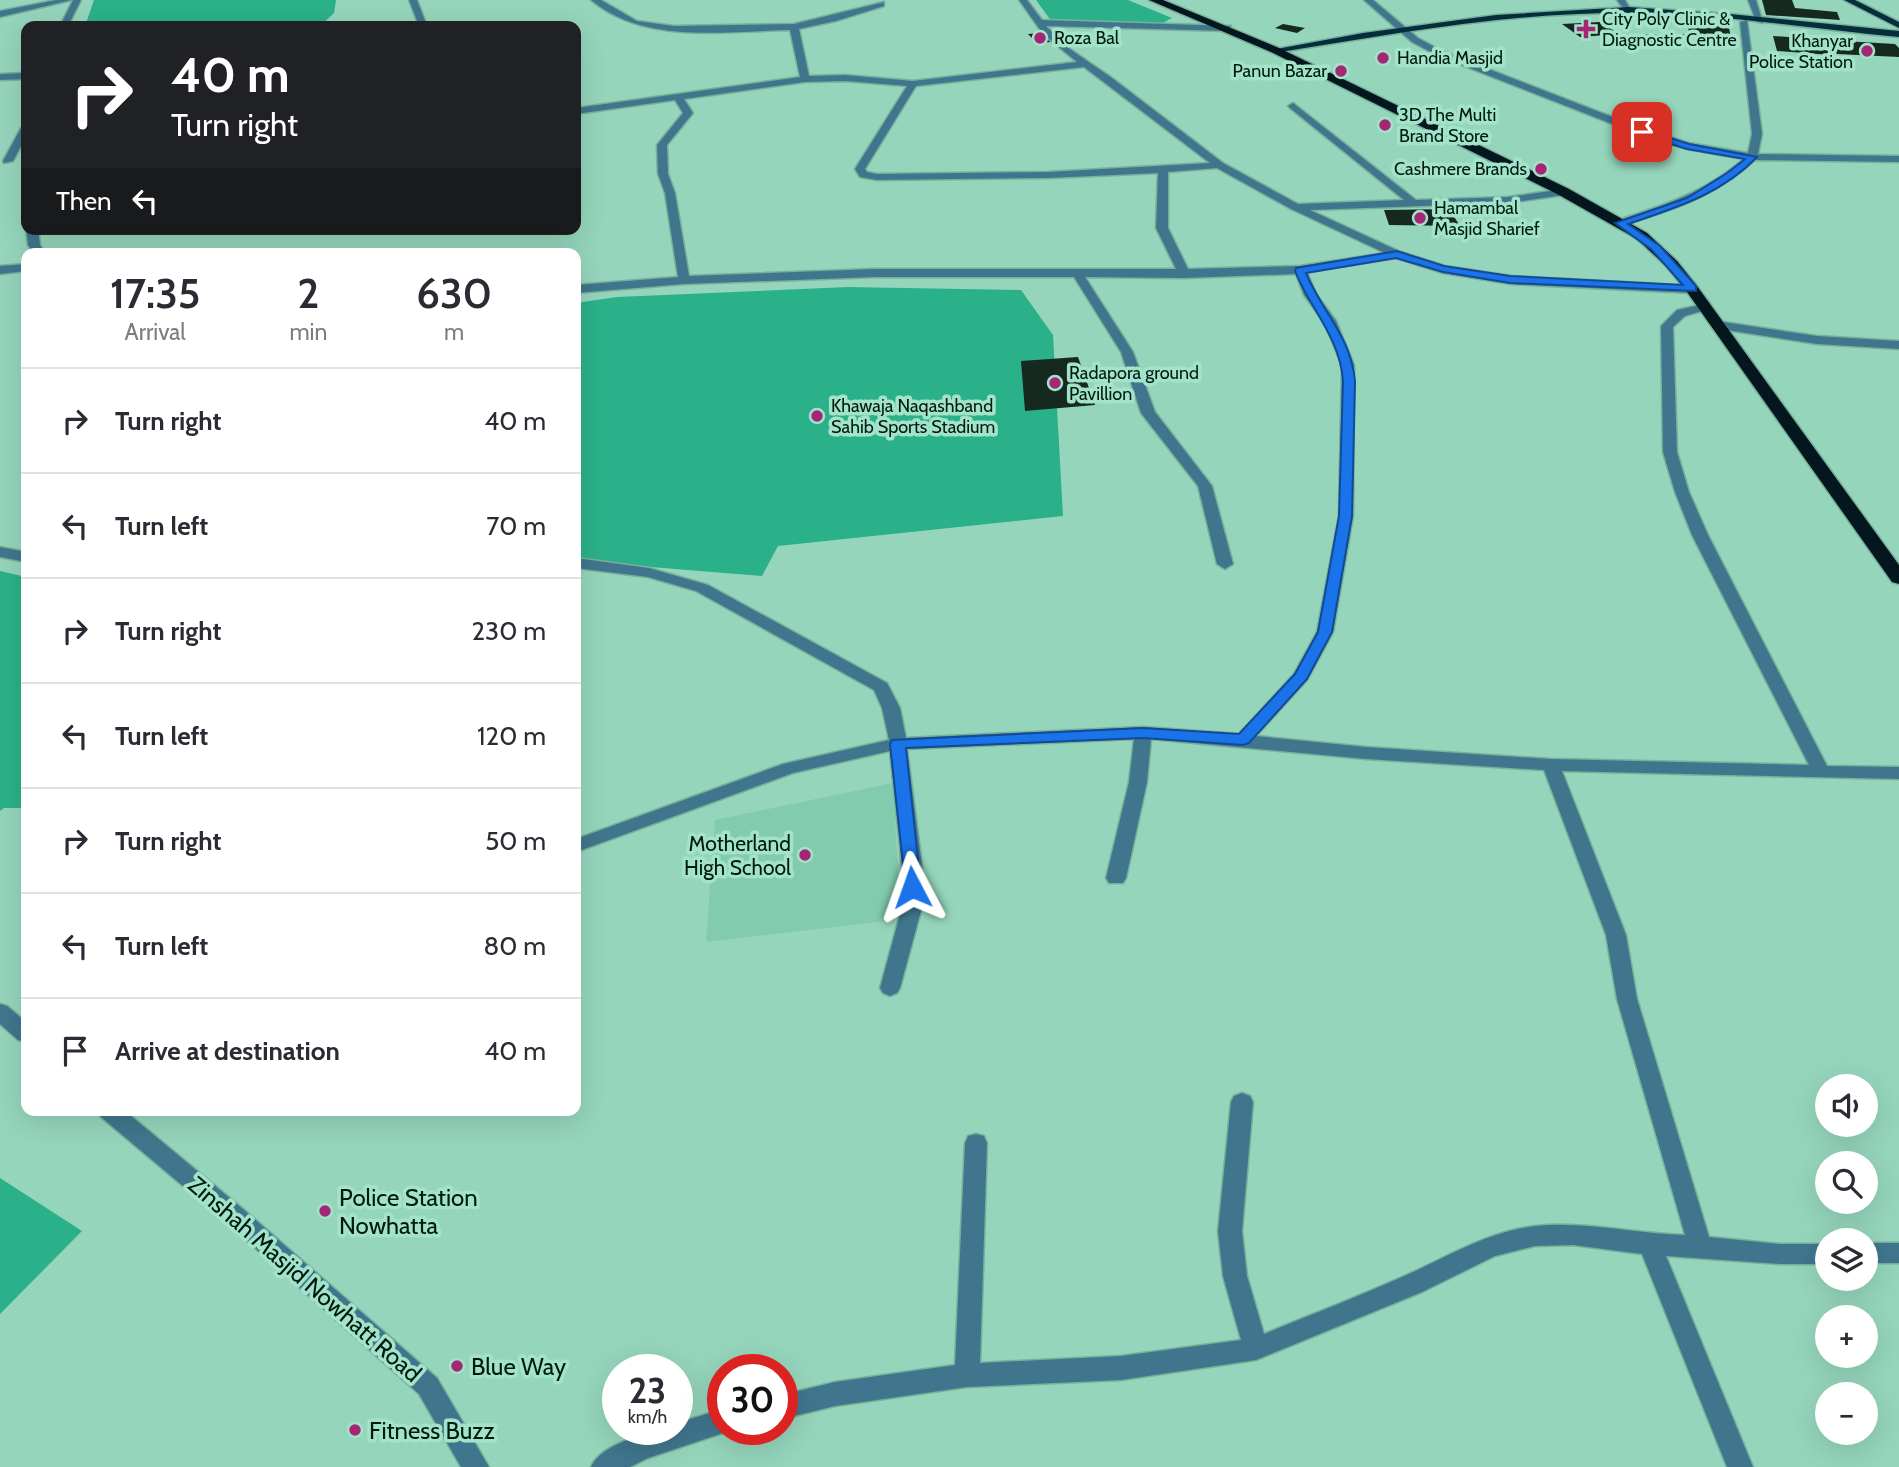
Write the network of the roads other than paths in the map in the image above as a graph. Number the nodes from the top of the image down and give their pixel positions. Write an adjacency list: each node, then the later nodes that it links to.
1 (68, 0): 13 (street)
2 (77, 0): 14 (street)
3 (414, 0): 15 (street)
4 (595, 0): 20 (street)
5 (1023, 0): 18 (street)
6 (1154, 0): 21 (highway)
7 (1368, 0): 22 (street)
8 (1621, 0): 12 (street)
9 (1752, 0): 16 (street)
10 (1848, 0): 19 (main road)
11 (880, 4): 20 (street)
12 (1629, 10): 16 (main road); 22 (main road)
13 (0, 14)
14 (66, 21)
15 (421, 21)
16 (1760, 21): 17 (main road); 23 (main road)
17 (1744, 22): 24 (main road); 38 (street)
18 (1040, 23): 21 (street); 29 (street)
19 (1899, 25)
20 (794, 27): 32 (street)
21 (1228, 28): 27 (highway)
22 (1403, 30): 24 (street); 27 (main road)
23 (1899, 34)
24 (1415, 40): 25 (main road); 38 (street)
25 (1401, 41)
26 (1375, 45): 28 (main road)
27 (1275, 50): 28 (highway)
28 (1290, 58): 43 (highway)
29 (1083, 64): 33 (street); 41 (street)
30 (21, 76): 31 (street)
31 (0, 77)
32 (805, 79): 33 (street); 34 (street)
33 (913, 84): 42 (street)
34 (678, 97): 36 (street); 53 (street)
35 (1293, 106): 44 (street)
36 (581, 110)
37 (21, 136): 40 (street)
38 (1752, 157): 39 (street); 46 (street)
39 (1899, 159)
40 (4, 161)
41 (1219, 165): 42 (street); 45 (street)
42 (1163, 171): 52 (street)
43 (1564, 192): 44 (street); 46 (highway)
44 (1415, 204): 45 (street)
45 (1295, 207): 47 (street)
46 (1620, 223): 55 (highway)
47 (1397, 254): 50 (street); 55 (street)
48 (21, 268): 49 (street)
49 (0, 270)
50 (1300, 271): 52 (street); 65 (street)
51 (1078, 274): 52 (street); 53 (street); 62 (street)
52 (1184, 274)
53 (684, 280): 54 (street)
54 (581, 289)
55 (1692, 289): 56 (highway)
56 (1705, 306): 57 (highway); 68 (street)
57 (1717, 326): 58 (street); 63 (highway)
58 (1899, 345)
59 (0, 552): 60 (street)
60 (21, 556)
61 (581, 564): 66 (street)
62 (1225, 564)
63 (1899, 578)
64 (1143, 733): 65 (street); 66 (street); 71 (street)
65 (1243, 740): 67 (street)
66 (898, 744): 70 (street); 72 (street)
67 (1551, 765): 68 (street); 77 (street)
68 (1820, 770): 69 (street)
69 (1899, 773)
70 (581, 844)
71 (1116, 878)
72 (890, 988)
73 (1242, 1102): 81 (street)
74 (114, 1116): 85 (street, Zinshah Masjid Nowhatt Road)
75 (976, 1143): 82 (street)
76 (1650, 1245): 77 (street); 81 (street); 87 (street)
77 (1700, 1246): 79 (street)
78 (1899, 1253): 80 (street)
79 (1815, 1254)
80 (1878, 1254)
81 (1256, 1349): 82 (street)
82 (967, 1375): 83 (street)
83 (798, 1403)
84 (707, 1426): 86 (street)
85 (476, 1467)
86 (604, 1467)
87 (1740, 1467)

